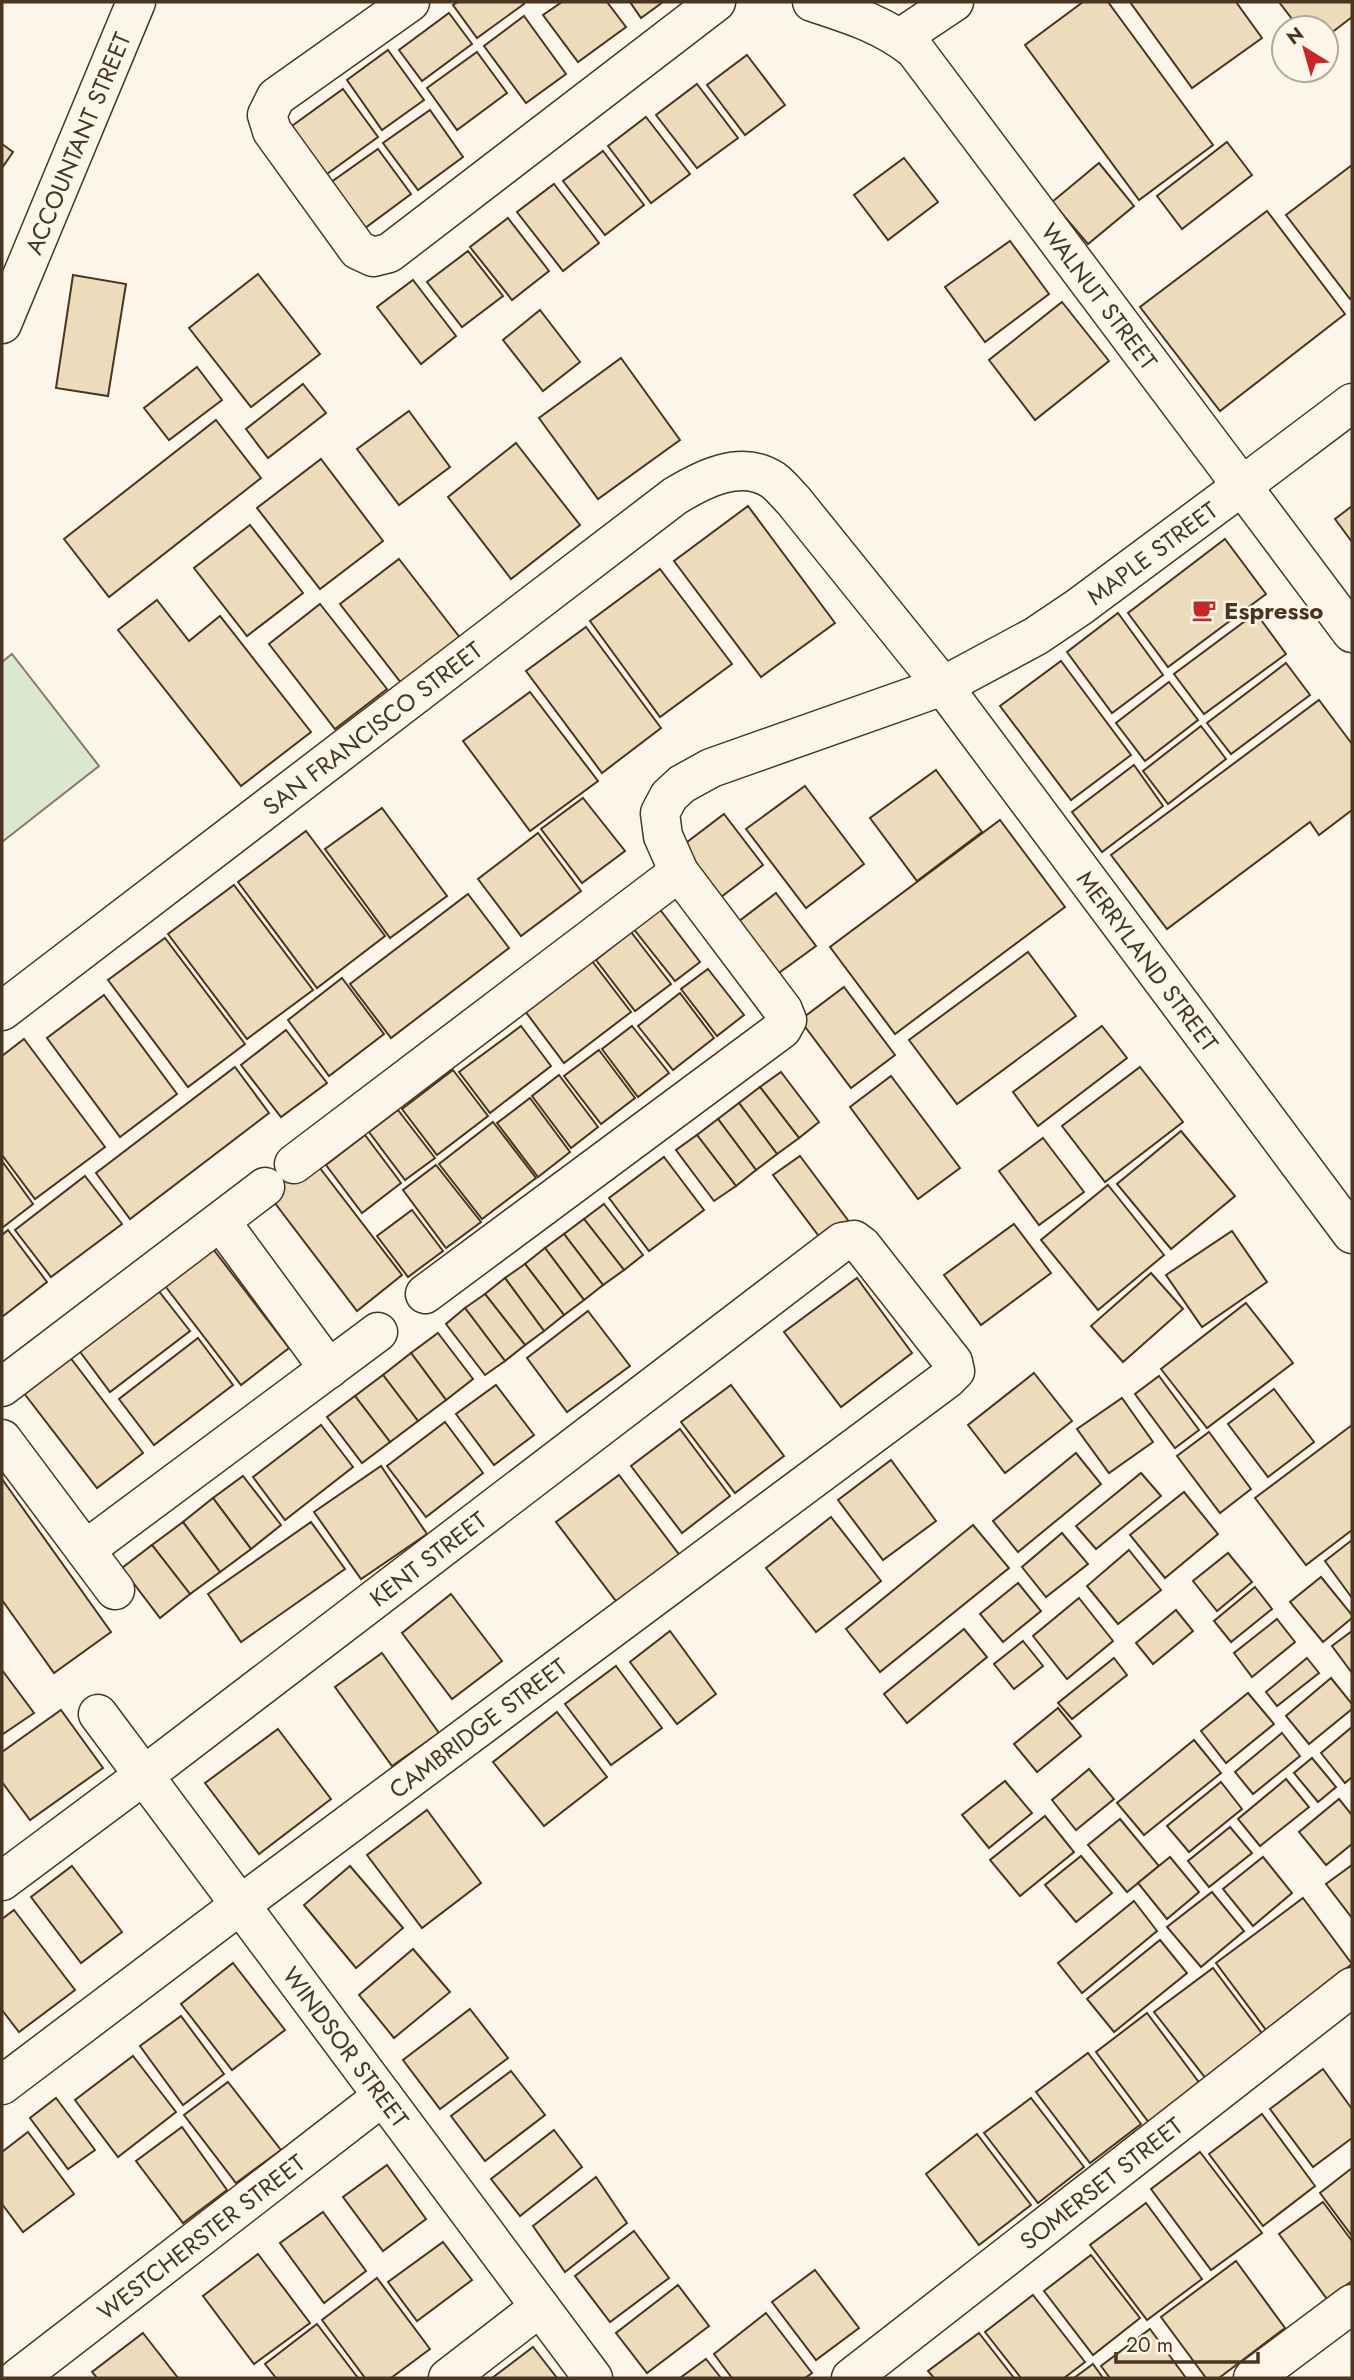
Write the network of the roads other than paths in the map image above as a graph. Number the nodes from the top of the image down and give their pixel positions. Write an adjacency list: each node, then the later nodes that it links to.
1 (136, 2): 7 (street, ACCOUNTANT STREET)
2 (410, 2): 3 (street)
3 (716, 2)
4 (812, 2): 6 (street, WALNUT STREET)
5 (954, 2): 6 (street)
6 (900, 38): 10 (street, WALNUT STREET)
7 (2, 324)
8 (1352, 404): 10 (street, MAPLE STREET)
9 (753, 473): 12 (street, MERRYLAND STREET); 14 (street, SAN FRANCISCO STREET)
10 (1242, 486): 11 (street, WALNUT STREET); 12 (street, MAPLE STREET)
11 (1352, 633)
12 (943, 686): 13 (street, MAPLE STREET); 16 (street, MERRYLAND STREET)
13 (679, 872): 15 (street); 18 (street)
14 (2, 1011)
15 (220, 1222): 20 (street); 21 (street)
16 (1352, 1234)
17 (854, 1240): 26 (street, KENT STREET); 28 (street, CAMBRIDGE STREET)
18 (425, 1294)
19 (378, 1332): 20 (street)
20 (329, 1368): 23 (street)
21 (2, 1387)
22 (2, 1438): 23 (street)
23 (85, 1550): 24 (street)
24 (115, 1590)
25 (98, 1714): 26 (street, WINDSOR STREET)
26 (144, 1775): 27 (street, KENT STREET); 28 (street, WINDSOR STREET)
27 (2, 1881)
28 (240, 1905): 30 (street, CAMBRIDGE STREET); 31 (street, WINDSOR STREET)
29 (1352, 1987): 37 (street, SOMERSET STREET)
30 (2, 2085)
31 (383, 2096): 33 (street, WINDSOR STREET); 34 (street, WESTCHERSTER STREET)
32 (1352, 2304): 38 (street)
33 (540, 2307): 35 (street); 36 (street, WINDSOR STREET)
34 (18, 2378)
35 (448, 2378)
36 (593, 2378)
37 (851, 2378)
38 (1253, 2378)

